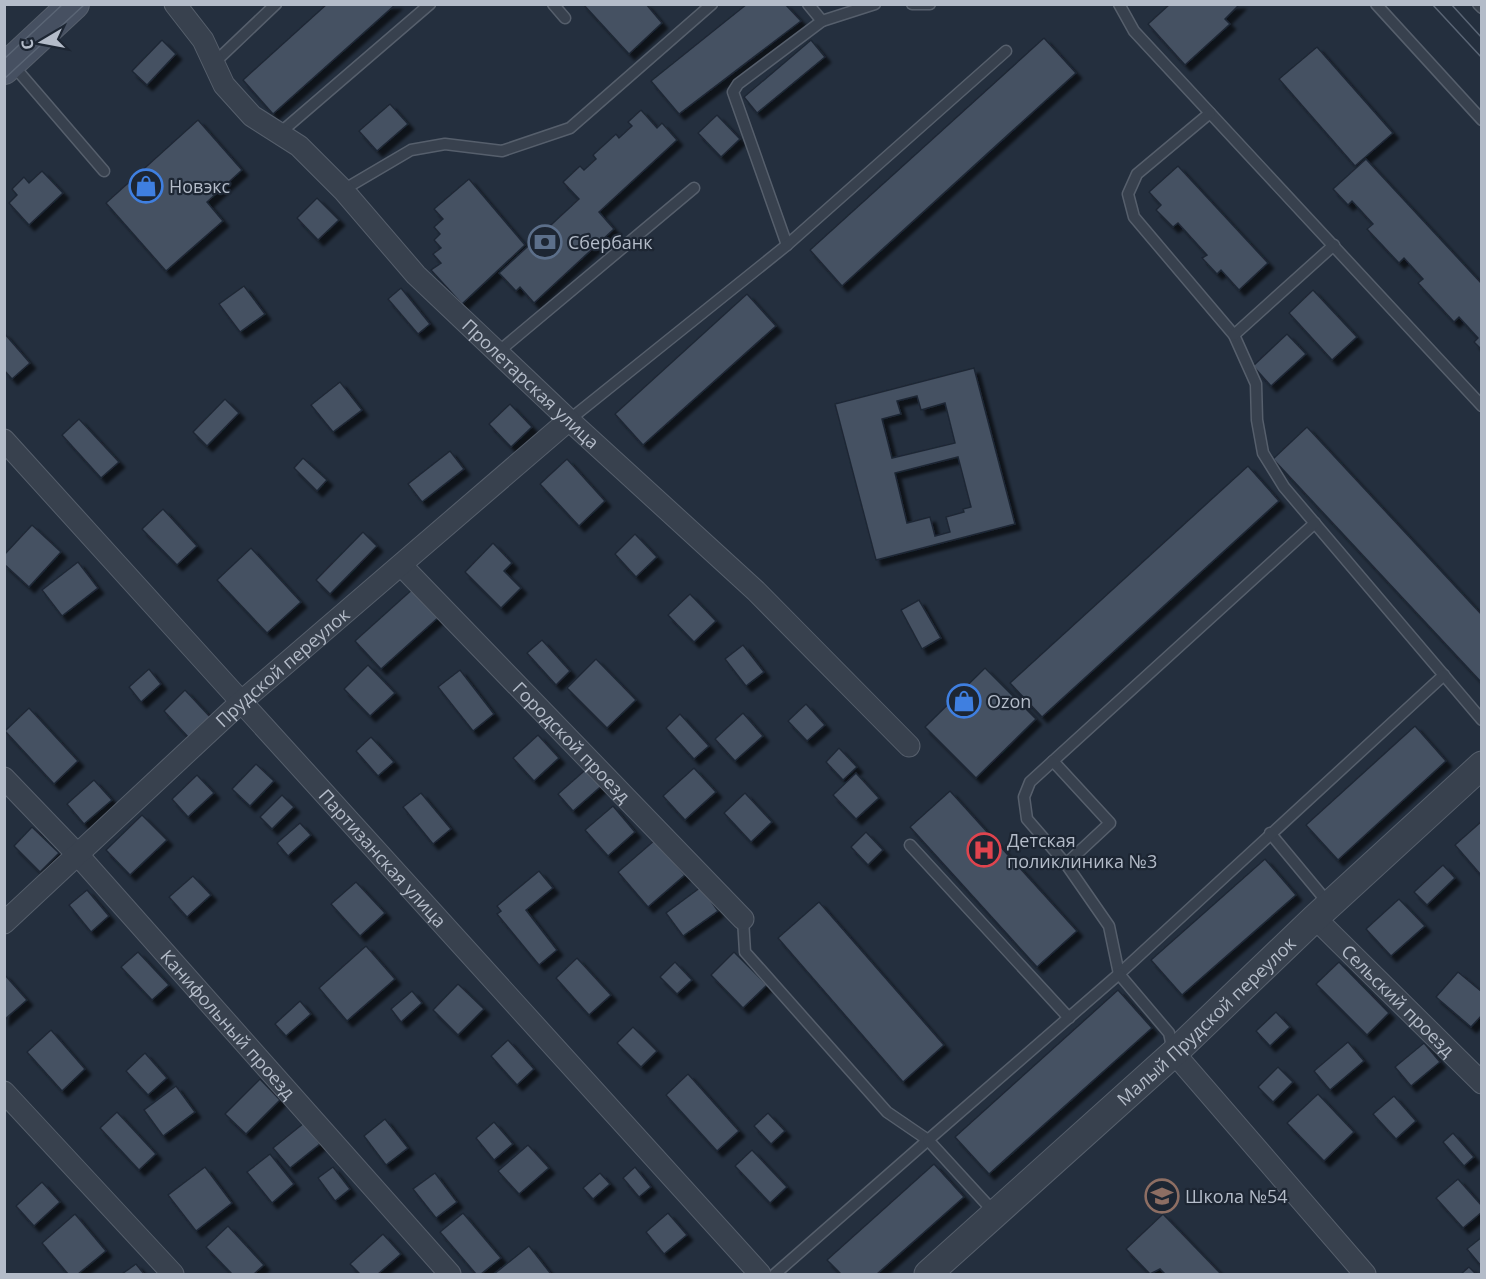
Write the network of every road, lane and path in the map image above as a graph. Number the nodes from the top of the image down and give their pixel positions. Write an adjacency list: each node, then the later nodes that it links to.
1 (74, 4): 19 (main road)
2 (175, 4): 18 (street, Пролетарская улица)
3 (276, 4): 18 (lane)
4 (430, 4): 22 (lane)
5 (553, 4): 15 (lane)
6 (712, 4): 25 (lane)
7 (808, 4): 16 (lane)
8 (875, 4): 16 (lane)
9 (912, 4): 10 (lane)
10 (930, 4)
11 (1119, 4): 20 (lane)
12 (1376, 4): 21 (lane)
13 (1478, 4): 14 (lane)
14 (1482, 8)
15 (565, 18)
16 (822, 21): 26 (lane)
17 (1006, 51): 26 (lane)
18 (214, 63): 22 (street, Пролетарская улица)
19 (8, 66): 23 (lane)
20 (1210, 113): 27 (lane); 28 (lane)
21 (1482, 120)
22 (281, 132): 25 (street, Пролетарская улица)
23 (104, 171)
24 (694, 189): 29 (lane)
25 (343, 190): 29 (street, Пролетарская улица)
26 (787, 245): 31 (lane)
27 (1334, 245): 28 (lane); 30 (lane)
28 (1234, 335): 33 (lane)
29 (498, 352): 31 (street, Пролетарская улица)
30 (1482, 406)
31 (569, 420): 34 (street, Прудской переулок); 38 (street, Пролетарская улица)
32 (4, 440): 36 (street, Партизанская улица)
33 (1315, 523): 35 (lane); 39 (lane)
34 (401, 565): 36 (street, Прудской переулок); 47 (street, Городской проезд)
35 (1444, 675): 37 (lane); 42 (lane)
36 (241, 702): 44 (street, Прудской переулок); 58 (street, Партизанская улица)
37 (1482, 720)
38 (909, 746)
39 (1053, 761): 45 (lane); 45 (lane)
40 (1482, 765): 46 (street, Малый Прудской переулок)
41 (4, 778): 44 (street, Канифольный проезд)
42 (1270, 833): 46 (lane); 49 (lane)
43 (910, 845): 50 (lane)
44 (78, 855): 48 (street, Прудской переулок); 57 (street, Канифольный проезд)
45 (1066, 864): 49 (lane)
46 (1322, 911): 51 (street, Малый Прудской переулок); 52 (street, Сельский проезд)
47 (743, 919): 54 (lane)
48 (4, 924)
49 (1119, 974): 50 (lane); 51 (lane)
50 (1068, 1018): 54 (lane)
51 (1174, 1053): 55 (street, Малый Прудской переулок); 61 (street)
52 (1482, 1083)
53 (4, 1092): 56 (street)
54 (928, 1140): 55 (lane); 59 (lane)
55 (994, 1213): 60 (street, Малый Прудской переулок)
56 (172, 1275)
57 (450, 1275)
58 (760, 1275)
59 (775, 1275)
60 (928, 1275)
61 (1365, 1275)

